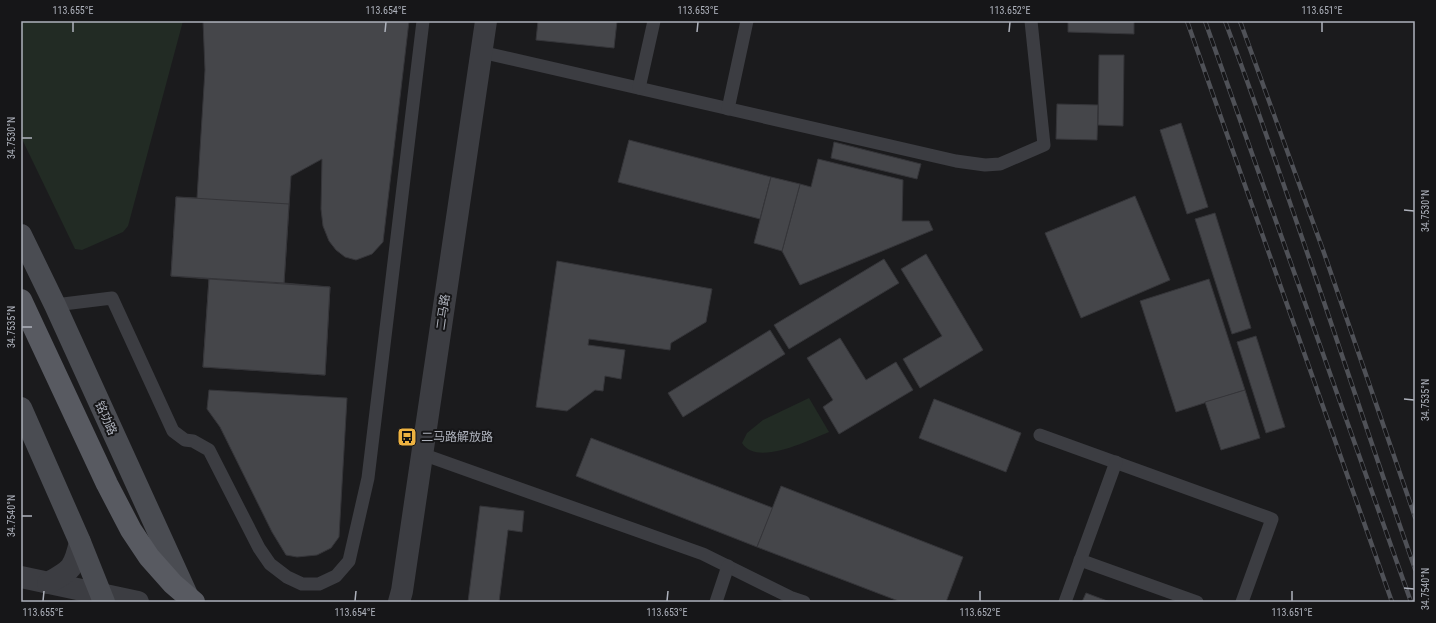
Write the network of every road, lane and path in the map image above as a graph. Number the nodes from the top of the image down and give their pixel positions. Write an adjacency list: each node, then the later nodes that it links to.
1 (423, 21): 11 (lane)
2 (486, 21): 6 (street, 二马路)
3 (654, 21): 7 (lane)
4 (747, 21): 8 (lane)
5 (1031, 21): 8 (lane)
6 (481, 52): 7 (lane); 14 (street, 二马路)
7 (639, 88): 8 (lane)
8 (728, 109)
9 (21, 235): 11 (main road, 铭功路)
10 (21, 300): 24 (main road, bridge)
11 (55, 305): 23 (main road, 铭功路)
12 (21, 408): 16 (main road)
13 (1040, 435): 15 (lane)
14 (422, 454): 18 (lane); 25 (street, 二马路)
15 (1116, 462): 17 (lane); 30 (lane)
16 (80, 542): 20 (street); 21 (main road)
17 (1080, 560): 28 (lane); 29 (lane)
18 (728, 566): 26 (lane); 27 (lane)
19 (21, 577): 20 (street)
20 (48, 584): 21 (street)
21 (103, 598): 22 (street)
22 (138, 602)
23 (190, 602)
24 (194, 602)
25 (399, 602)
26 (716, 602)
27 (804, 602)
28 (1065, 602)
29 (1197, 602)
30 (1242, 602)

